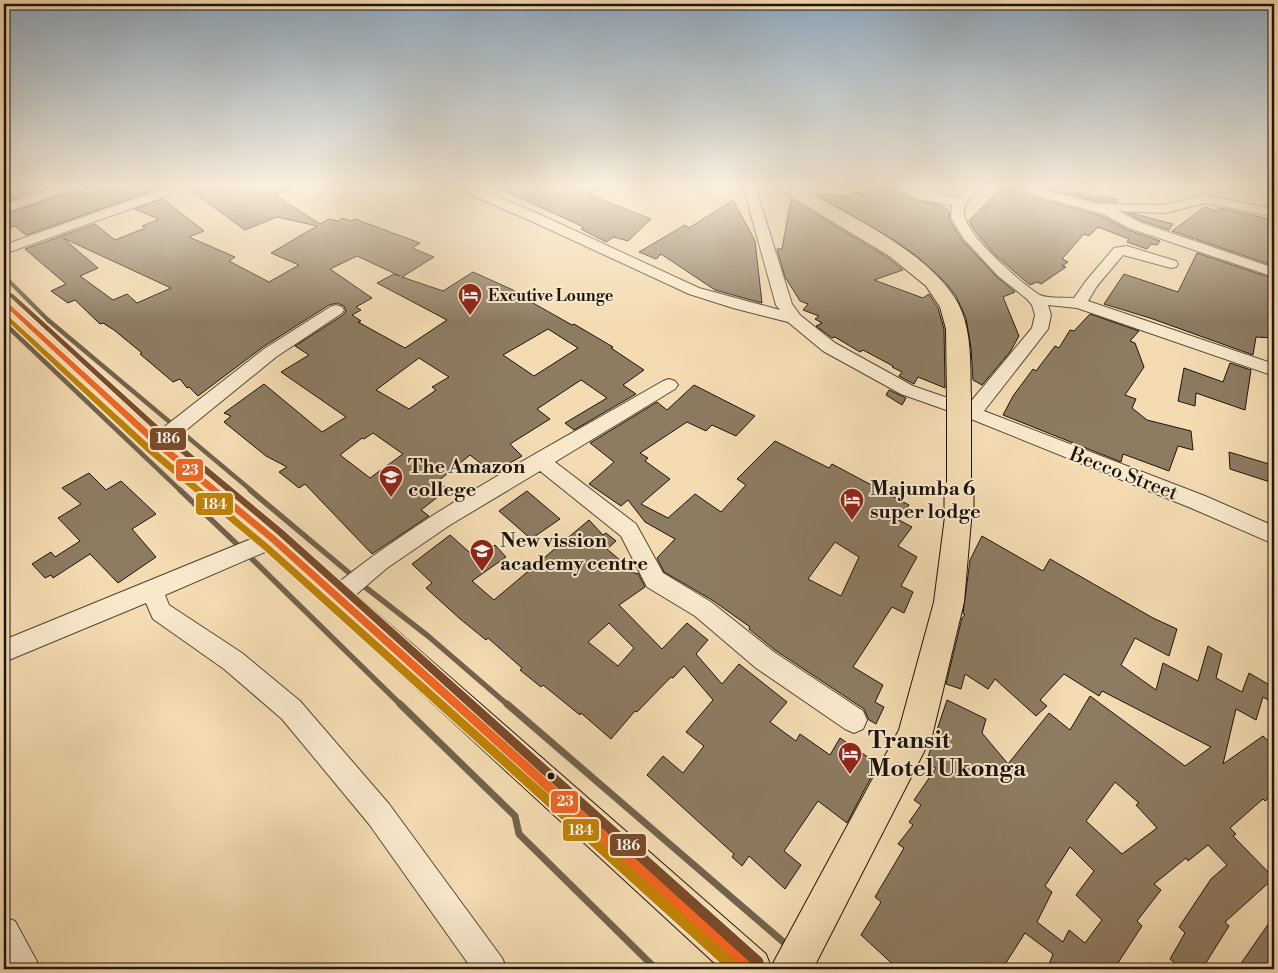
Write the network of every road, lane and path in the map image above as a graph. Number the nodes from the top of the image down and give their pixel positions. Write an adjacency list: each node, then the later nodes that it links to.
1 (53, 231): 7 (street)
2 (565, 231): 14 (street)
3 (762, 231): 14 (street)
4 (862, 231): 17 (main road)
5 (965, 231): 10 (street)
6 (1153, 231): 9 (street)
7 (4, 250)
8 (1171, 264): 11 (street)
9 (1274, 273)
10 (1036, 300): 11 (street); 17 (street)
11 (1079, 302): 15 (street)
12 (6, 307): 18 (main road)
13 (336, 310): 18 (street)
14 (794, 318): 17 (street, Becco Street)
15 (1274, 370)
16 (669, 385): 19 (street)
17 (966, 405): 20 (street, Becco Street); 30 (main road, bridge)
18 (157, 443): 21 (main road)
19 (541, 461): 23 (street); 25 (street)
20 (1274, 535)
21 (273, 539): 22 (street); 23 (main road)
22 (151, 590): 24 (street); 28 (street)
23 (337, 597): 29 (main road)
24 (4, 651)
25 (854, 720)
26 (4, 932): 27 (street)
27 (25, 969)
28 (491, 969)
29 (751, 969)
30 (791, 969)

